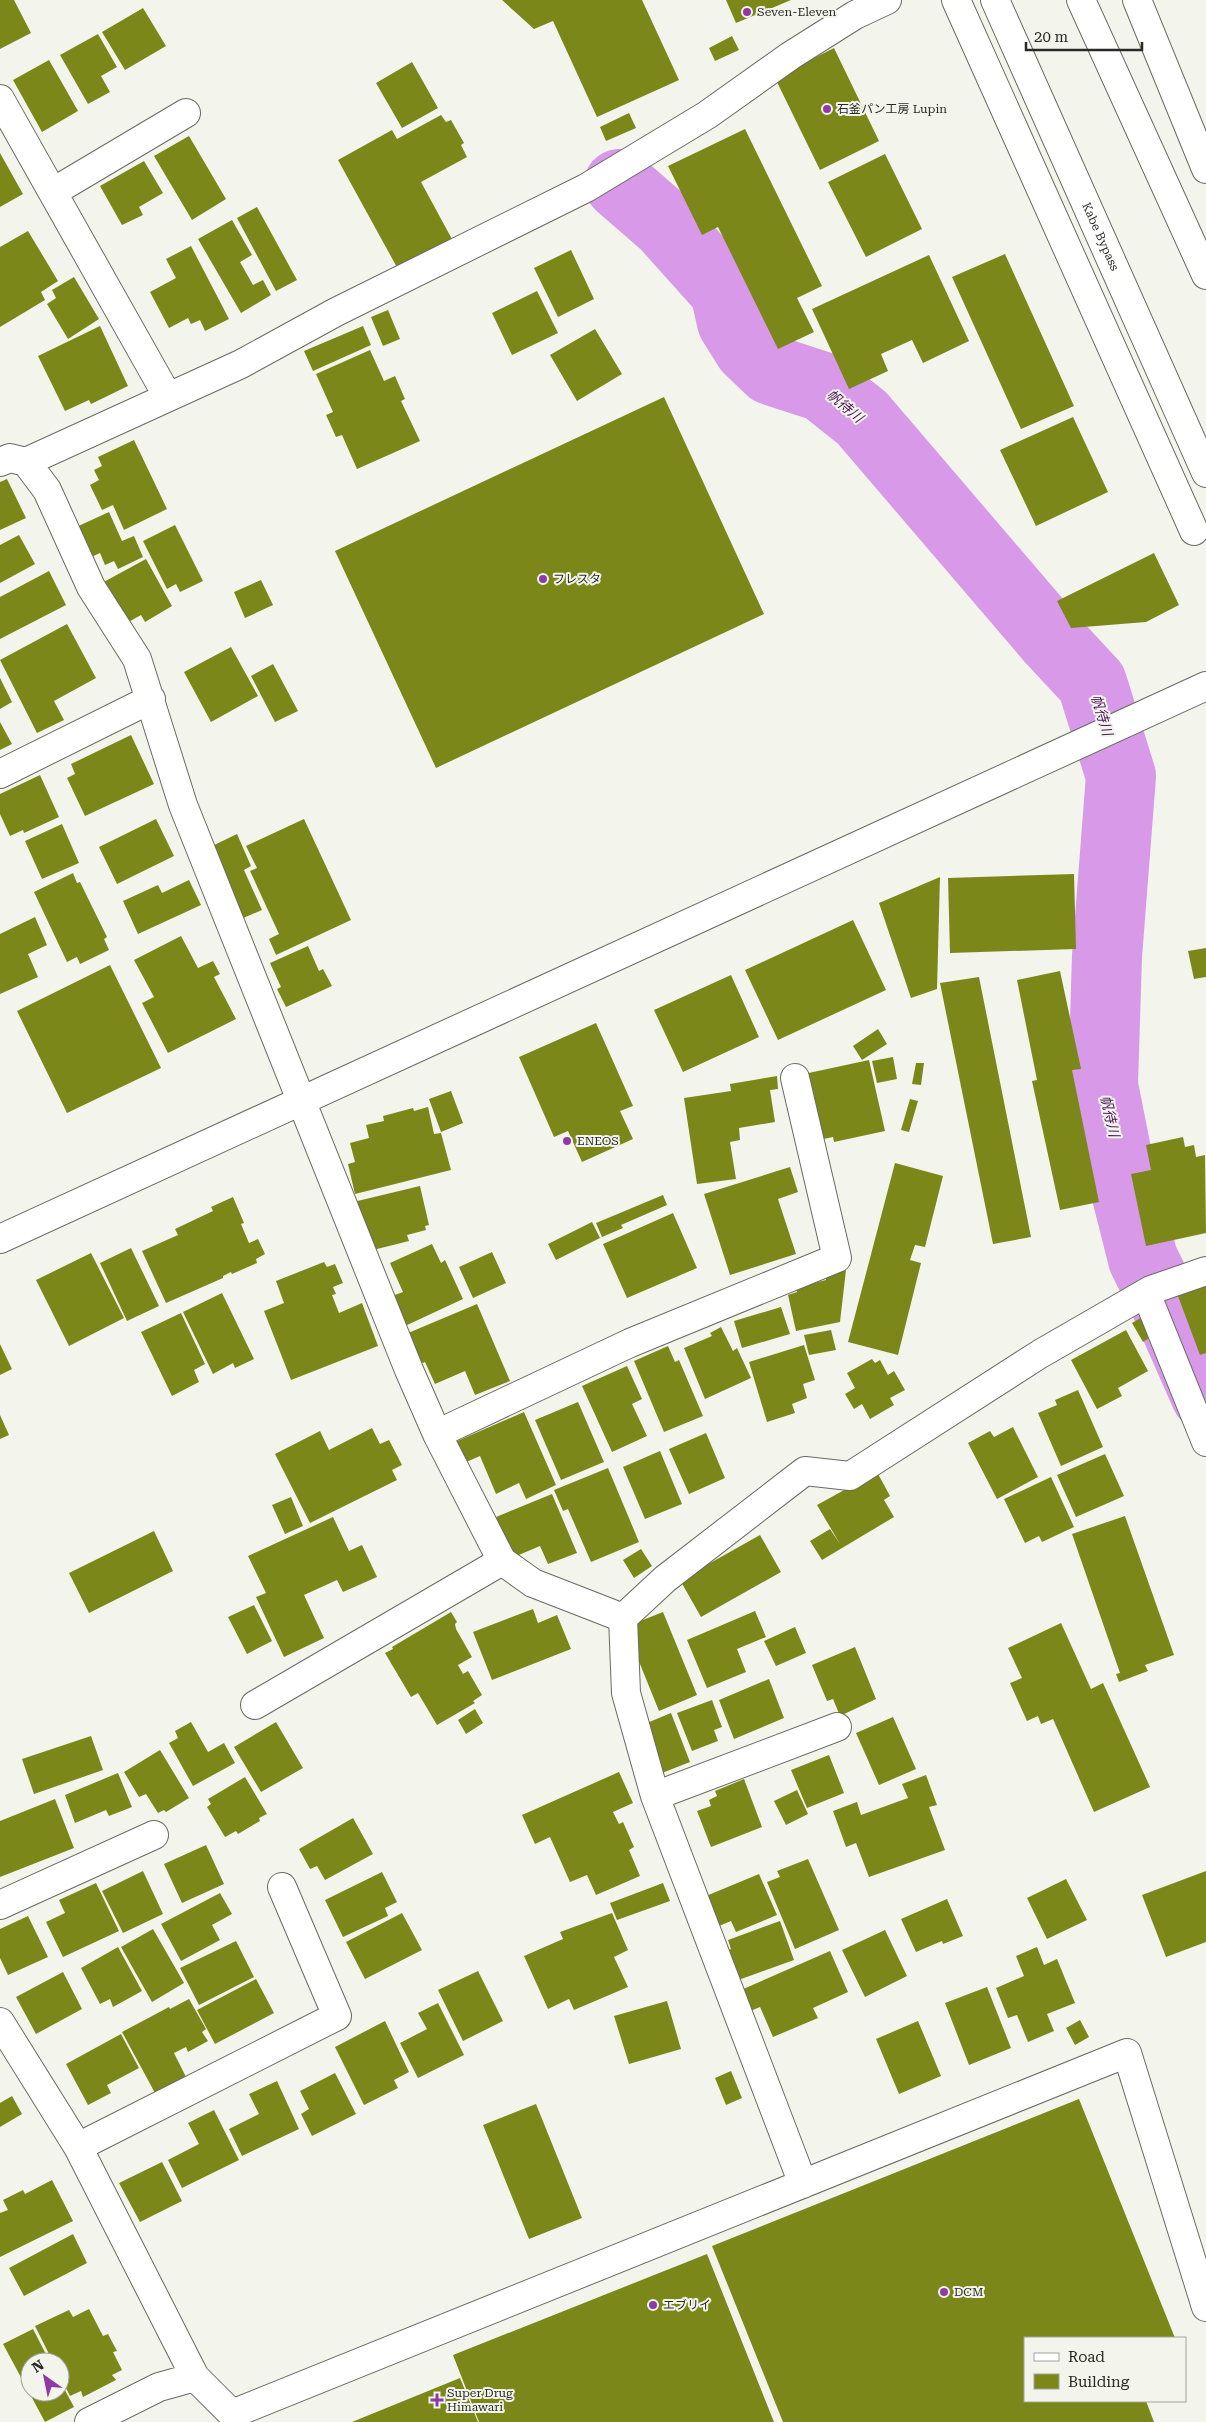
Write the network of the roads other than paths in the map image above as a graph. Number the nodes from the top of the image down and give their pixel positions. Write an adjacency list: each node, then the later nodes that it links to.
1 (887, 0): 13 (main road)
2 (956, 0): 11 (main road)
3 (994, 0): 12 (main road, Kabe Bypass)
4 (1081, 0): 10 (main road)
5 (1137, 0): 8 (main road)
6 (0, 99): 9 (main road)
7 (186, 113): 9 (main road)
8 (1206, 169)
9 (52, 192): 13 (main road)
10 (1206, 275)
11 (1102, 328): 12 (main road); 16 (main road)
12 (1152, 350): 15 (main road, Kabe Bypass)
13 (168, 397): 14 (main road)
14 (13, 462): 18 (main road)
15 (1206, 473)
16 (1194, 531)
17 (1206, 686): 21 (main road)
18 (151, 699): 19 (main road); 21 (main road)
19 (0, 774)
20 (795, 1078): 25 (main road)
21 (300, 1100): 22 (main road); 25 (main road)
22 (0, 1239)
23 (1206, 1271): 24 (main road)
24 (1146, 1293): 26 (main road); 28 (main road)
25 (437, 1434): 27 (main road)
26 (1206, 1442)
27 (502, 1561): 28 (main road); 29 (main road)
28 (623, 1618): 31 (main road)
29 (255, 1705)
30 (837, 1728): 31 (main road)
31 (655, 1796): 37 (main road)
32 (154, 1835): 34 (main road)
33 (282, 1887): 36 (main road)
34 (0, 1905)
35 (0, 2022): 36 (main road)
36 (78, 2147): 39 (main road)
37 (803, 2184): 38 (main road); 40 (main road)
38 (1206, 2307)
39 (195, 2377): 40 (main road); 41 (main road)
40 (234, 2418)
41 (89, 2422)

